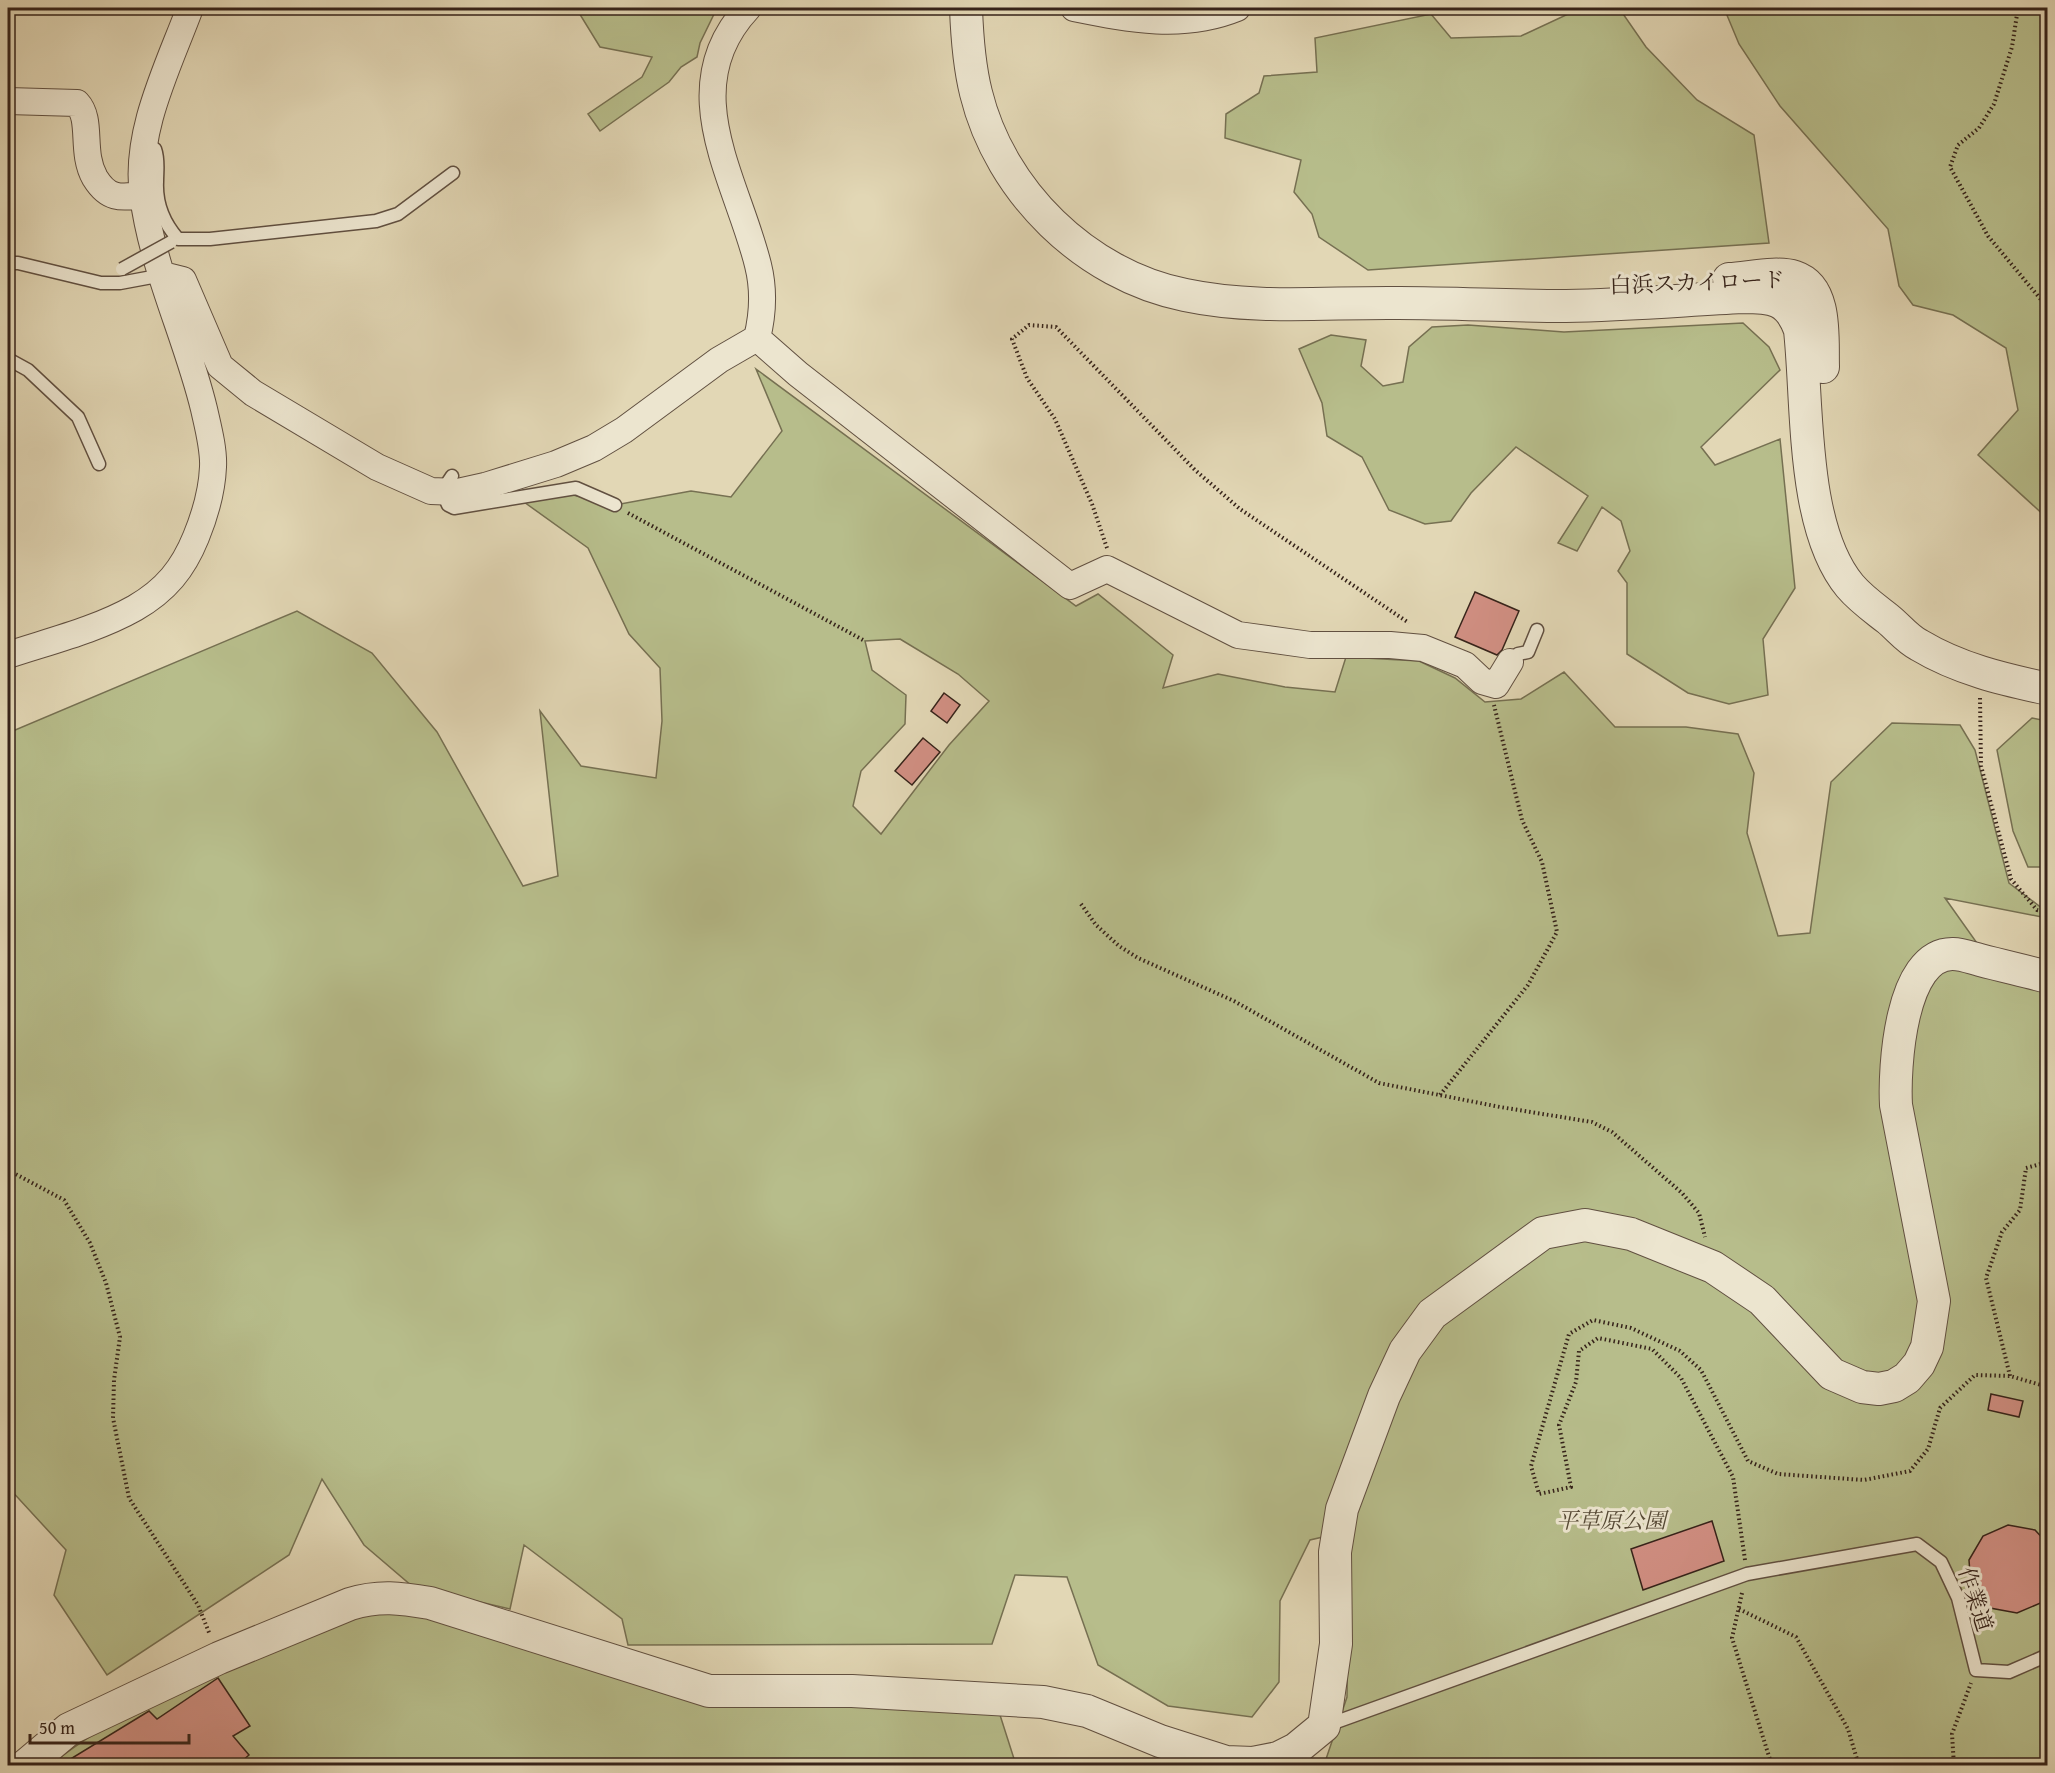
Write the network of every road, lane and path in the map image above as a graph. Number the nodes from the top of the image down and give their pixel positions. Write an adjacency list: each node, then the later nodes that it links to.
1 (190, 8): 8 (street)
2 (748, 8): 16 (street)
3 (966, 8): 28 (street, 白浜スカイロード)
4 (1074, 8): 5 (street)
5 (1237, 8)
6 (2018, 8): 15 (path)
7 (8, 101): 10 (street)
8 (144, 144): 10 (street); 11 (lane)
9 (453, 173): 11 (lane)
10 (143, 195): 13 (street)
11 (174, 240): 14 (lane, bridge)
12 (8, 263): 14 (lane)
13 (163, 275): 14 (lane); 19 (street); 26 (street)
14 (101, 283)
15 (2048, 308)
16 (757, 338): 19 (street); 22 (street)
17 (8, 359): 18 (lane)
18 (99, 464)
19 (447, 483): 20 (lane)
20 (615, 505)
21 (642, 522): 25 (path)
22 (1107, 569): 23 (path); 27 (street)
23 (1414, 627)
24 (1538, 630): 27 (lane)
25 (865, 641)
26 (8, 655)
27 (1510, 662)
28 (1986, 676): 29 (street, 白浜スカイロード); 32 (path)
29 (2048, 689)
30 (1500, 734): 34 (path)
31 (1081, 904): 34 (path)
32 (2048, 912)
33 (2048, 977): 37 (street)
34 (1440, 1095): 37 (path)
35 (2048, 1162): 38 (path)
36 (8, 1170): 43 (path)
37 (1713, 1267): 45 (street)
38 (2010, 1376): 39 (path); 40 (path)
39 (2048, 1387)
40 (1747, 1574): 41 (path); 44 (lane, 作業道); 45 (lane, 作業道)
41 (1739, 1609): 47 (path); 48 (path)
42 (2048, 1655): 44 (lane)
43 (219, 1658): 45 (street); 46 (street)
44 (1976, 1670): 49 (path)
45 (1324, 1726)
46 (25, 1766)
47 (1772, 1766)
48 (1859, 1766)
49 (1954, 1766)

